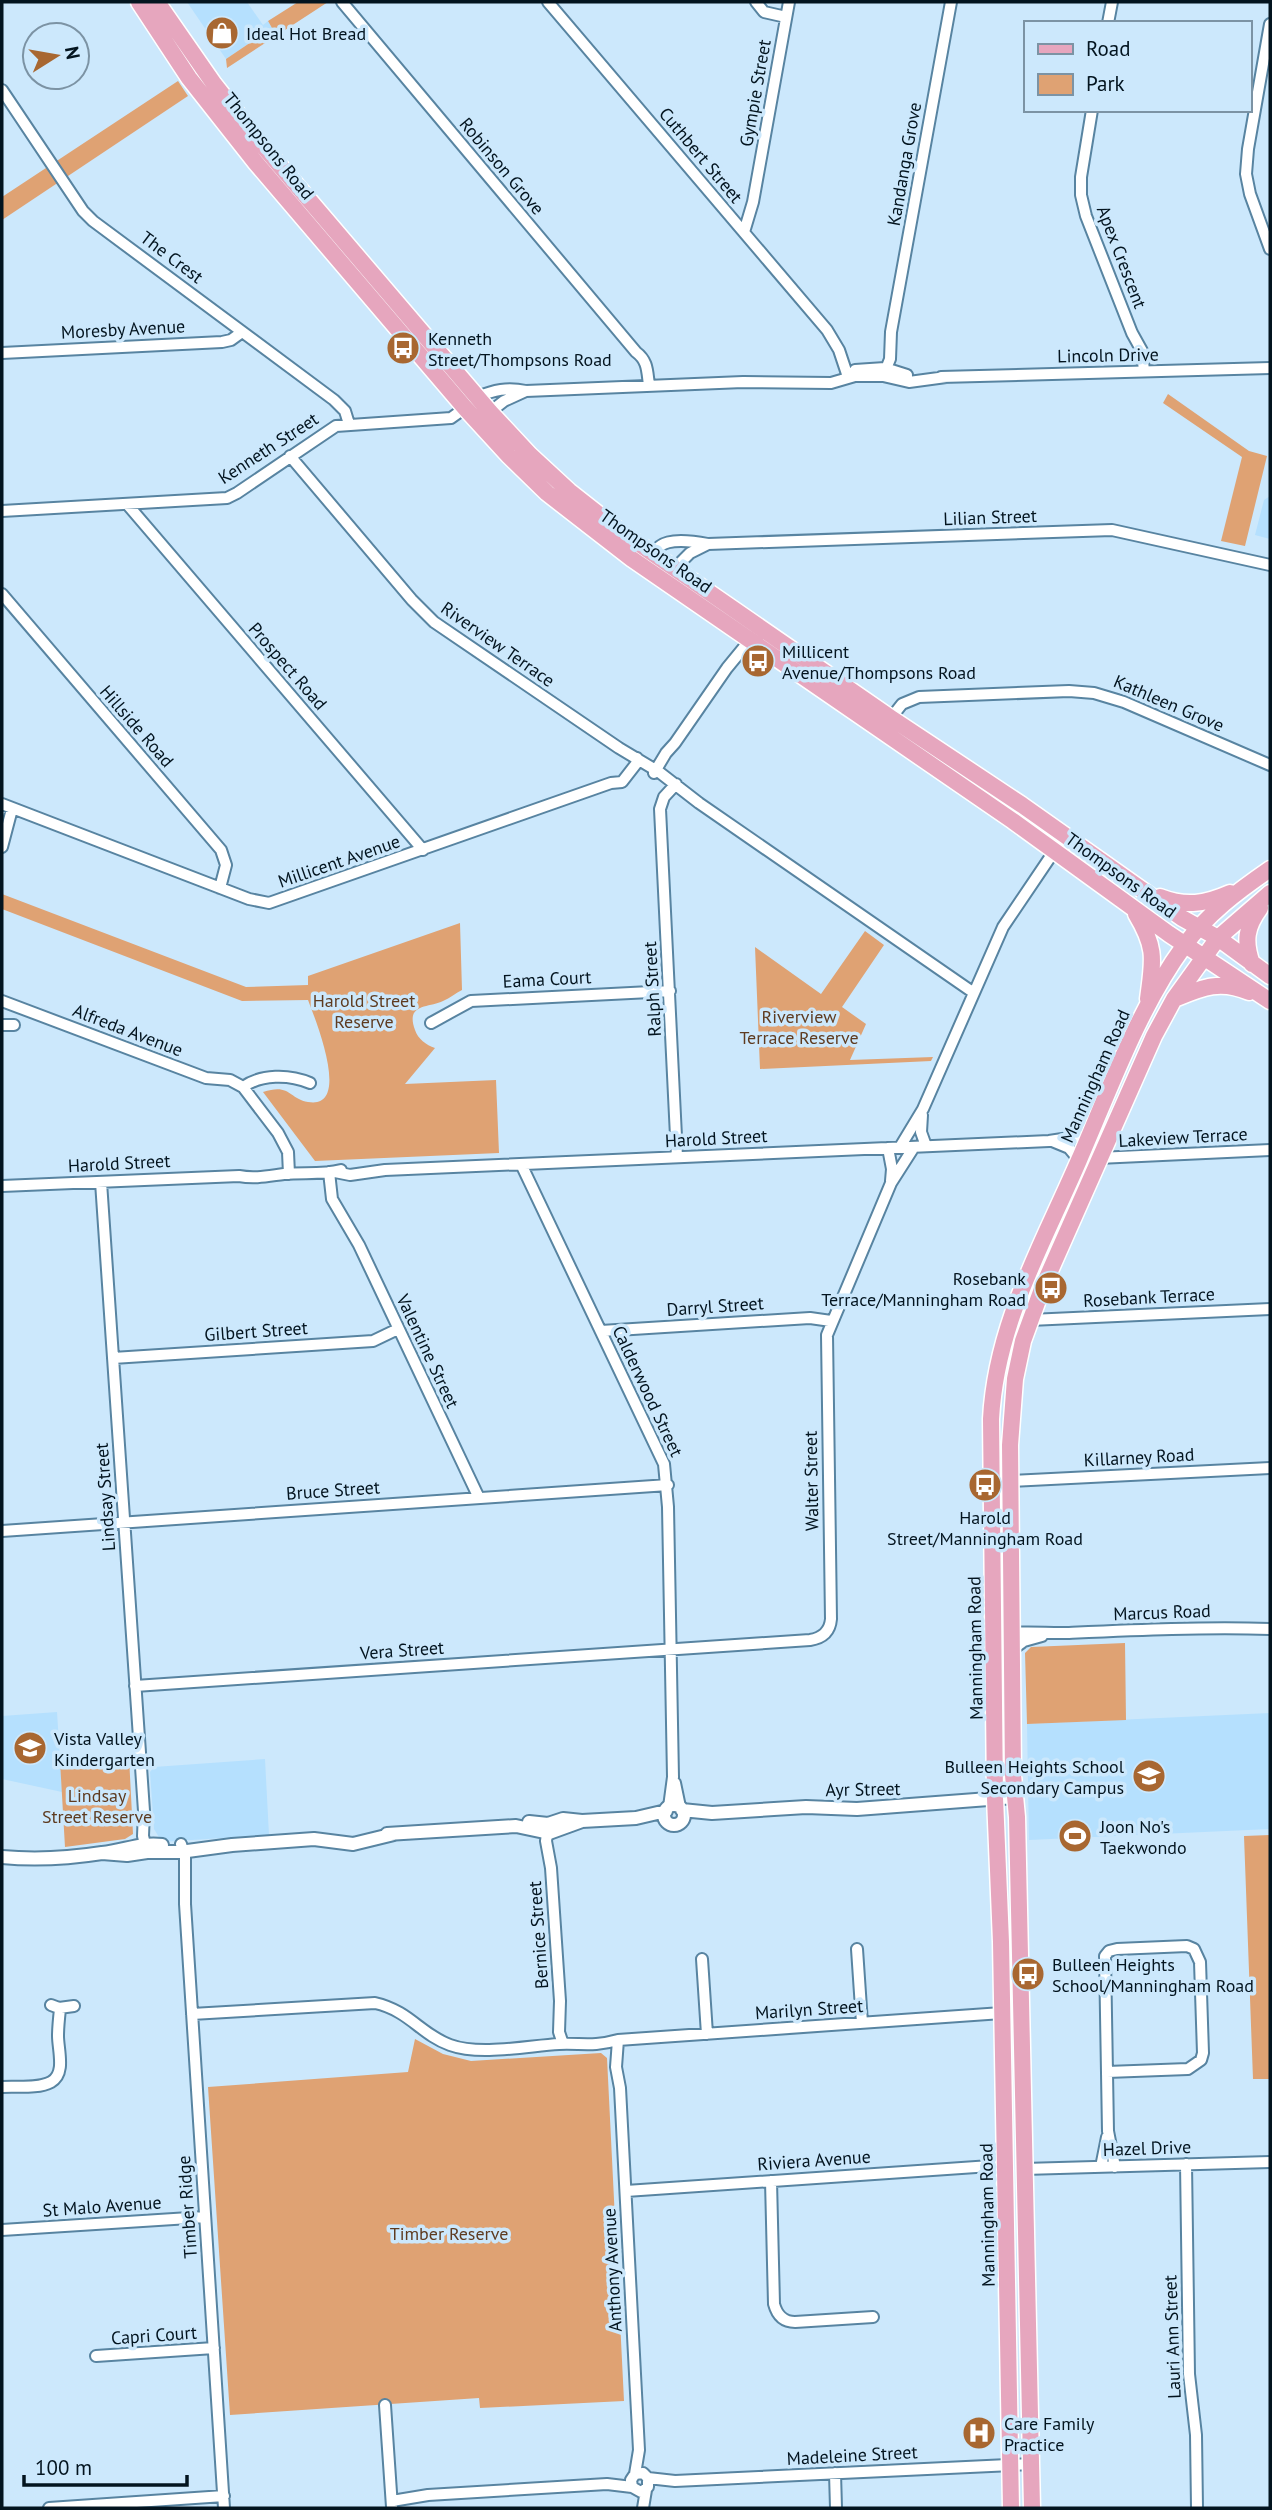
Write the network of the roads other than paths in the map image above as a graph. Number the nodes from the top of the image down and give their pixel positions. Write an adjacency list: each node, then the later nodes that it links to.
1 (139, 2): 23 (main road, Thompsons Road)
2 (157, 2): 23 (main road, Thompsons Road)
3 (342, 2): 21 (street, Robinson Grove)
4 (548, 2): 13 (street, Cuthbert Street)
5 (757, 2): 8 (street)
6 (951, 2): 18 (street, Kandanga Grove)
7 (1112, 2): 9 (street)
8 (788, 9): 13 (street, Gympie Street)
9 (1108, 21)
10 (1270, 24): 14 (street)
11 (2, 90): 15 (street, The Crest)
12 (1092, 112): 19 (street, Apex Crescent)
13 (744, 232): 20 (street, Cuthbert Street)
14 (1270, 249)
15 (243, 332): 16 (street, Moresby Avenue); 25 (street, The Crest)
16 (2, 353)
17 (1270, 368): 19 (street, Lincoln Drive)
18 (884, 371): 19 (street, Lincoln Drive); 20 (street, Lincoln Drive)
19 (1139, 372)
20 (848, 373): 21 (street, Lincoln Drive)
21 (644, 385): 22 (street, Lincoln Drive)
22 (526, 391): 23 (street, Lincoln Drive); 24 (street, Lincoln Drive)
23 (471, 403): 24 (main road); 25 (street, Kenneth Street); 33 (main road, Thompsons Road)
24 (490, 412): 30 (main road, Thompsons Road)
25 (349, 424): 26 (street, Kenneth Street)
26 (290, 456): 27 (street, Kenneth Street); 37 (street, Riverview Terrace)
27 (127, 504): 28 (street, Kenneth Street); 43 (street, Prospect Road)
28 (2, 511)
29 (708, 544): 30 (street, Lilian Street); 31 (street, Lilian Street); 32 (street)
30 (653, 554): 32 (main road, Thompsons Road); 33 (street)
31 (1270, 565)
32 (673, 568): 33 (street); 35 (main road, Thompsons Road)
33 (653, 573): 35 (main road, Thompsons Road)
34 (2, 594): 47 (street, Hillside Road)
35 (750, 633): 36 (main road, Thompsons Road); 39 (street)
36 (886, 724): 38 (street, Kathleen Grove); 44 (main road, Thompsons Road); 48 (main road, Thompsons Road)
37 (635, 761): 39 (street, Riverview Terrace); 43 (street, Millicent Avenue)
38 (1270, 765)
39 (656, 772): 40 (street, Riverview Terrace)
40 (674, 787): 57 (street, Ralph Street); 58 (street, Riverview Terrace)
41 (11, 808): 42 (street); 47 (street, Millicent Avenue)
42 (2, 845)
43 (423, 850): 47 (street, Millicent Avenue)
44 (1055, 850): 50 (main road, Thompsons Road); 58 (street)
45 (1270, 869): 46 (main road, Manningham Road)
46 (1251, 882): 48 (main road); 51 (main road, Manningham Road)
47 (220, 888)
48 (1142, 891): 51 (main road, Thompsons Road)
49 (1270, 894): 52 (main road, Manningham Road); 55 (main road)
50 (1133, 907): 53 (main road, Thompsons Road); 62 (main road)
51 (1199, 927): 52 (main road, Thompsons Road); 53 (main road, Manningham Road)
52 (1218, 938): 54 (main road, Manningham Road); 55 (main road, Thompsons Road)
53 (1185, 944): 54 (main road, Thompsons Road); 62 (main road, Manningham Road)
54 (1205, 956): 59 (main road, Manningham Road); 61 (main road, Thompsons Road)
55 (1252, 964): 56 (main road, Thompsons Road)
56 (1270, 976)
57 (670, 991): 63 (street, Eama Court); 75 (street, Ralph Street)
58 (974, 993): 68 (street)
59 (1174, 999): 61 (main road); 76 (main road, Manningham Road)
60 (2, 1001): 67 (street, Alfreda Avenue)
61 (1270, 1001)
62 (1147, 1008): 69 (main road, Manningham Road)
63 (431, 1023)
64 (2, 1025): 65 (street)
65 (15, 1025)
66 (310, 1083): 67 (street)
67 (243, 1087): 80 (street)
68 (923, 1109): 71 (street); 73 (street)
69 (1089, 1135): 70 (street, Harold Street); 77 (main road, Manningham Road)
70 (1049, 1141): 71 (street, Harold Street); 77 (street)
71 (926, 1146): 72 (street, Harold Street)
72 (914, 1147): 73 (street, Harold Street); 82 (street, Walter Street)
73 (894, 1148): 75 (street, Harold Street); 82 (street, Walter Street)
74 (1270, 1150): 76 (street, Lakeview Terrace)
75 (677, 1157): 78 (street, Harold Street)
76 (1098, 1158): 85 (main road, Manningham Road)
77 (1079, 1160): 99 (main road, Manningham Road)
78 (521, 1164): 79 (street, Harold Street); 88 (street, Calderwood Street)
79 (329, 1172): 80 (street, Harold Street); 87 (street, Valentine Street)
80 (289, 1174): 81 (street, Harold Street)
81 (102, 1182): 83 (street, Harold Street); 89 (street, Lindsay Street)
82 (891, 1184): 86 (street, Walter Street)
83 (2, 1186)
84 (1270, 1309): 85 (street, Rosebank Terrace)
85 (1030, 1320): 91 (main road, Manningham Road)
86 (831, 1321): 88 (street, Darryl Street); 101 (street, Walter Street)
87 (398, 1329): 89 (street, Gilbert Street); 93 (street, Valentine Street)
88 (601, 1331): 92 (street, Calderwood Street)
89 (113, 1358): 94 (street, Lindsay Street)
90 (1270, 1468): 91 (street, Killarney Road)
91 (1010, 1481): 97 (main road, Manningham Road)
92 (667, 1485): 93 (street, Bruce Street); 101 (street, Calderwood Street)
93 (479, 1498): 94 (street, Bruce Street)
94 (124, 1522): 95 (street, Bruce Street); 102 (street, Lindsay Street)
95 (2, 1531)
96 (1270, 1629): 98 (street, Marcus Road)
97 (1013, 1632): 98 (street, Marcus Road); 99 (street, Marcus Road); 100 (main road, Manningham Road)
98 (1055, 1634): 100 (street, Marcus Road)
99 (994, 1637): 104 (main road, Manningham Road)
100 (1013, 1648): 103 (main road, Manningham Road)
101 (671, 1649): 102 (street, Vera Street); 105 (street, Calderwood Street)
102 (135, 1686): 107 (street, Lindsay Street)
103 (1015, 1797): 104 (street, Ayr Street); 129 (main road, Manningham Road)
104 (995, 1798): 105 (street, Ayr Street); 115 (main road, Manningham Road)
105 (674, 1813): 106 (street, Ayr Street)
106 (549, 1829): 108 (street, Ayr Street); 120 (street, Bernice Street)
107 (147, 1846): 108 (street, Ayr Street); 110 (street, Ayr Street)
108 (181, 1849): 116 (street, Timber Ridge)
109 (2, 1857): 110 (street, Ayr Street)
110 (26, 1858): 111 (street, Ayr Street)
111 (2, 1864)
112 (857, 1949): 117 (street)
113 (702, 1959): 118 (street)
114 (74, 2006): 122 (street)
115 (1002, 2013): 117 (street, Marilyn Street); 126 (main road, Manningham Road)
116 (192, 2014): 120 (street, Marilyn Street); 132 (street, Timber Ridge)
117 (862, 2023): 118 (street, Marilyn Street)
118 (707, 2034): 119 (street, Marilyn Street)
119 (618, 2040): 120 (street, Marilyn Street); 131 (street, Anthony Avenue)
120 (563, 2044)
121 (1107, 2072): 121 (street); 123 (street)
122 (2, 2087)
123 (1108, 2131): 127 (street); 128 (street)
124 (1270, 2162): 125 (street, Hazel Drive)
125 (1186, 2164): 128 (street, Hazel Drive); 149 (street, Lauri Ann Street)
126 (1005, 2165): 130 (street, Riviera Avenue); 139 (main road, Manningham Road)
127 (1101, 2167): 128 (street, Hazel Drive); 129 (street, Hazel Drive)
128 (1115, 2167)
129 (1024, 2169): 138 (main road, Manningham Road)
130 (771, 2181): 131 (street, Riviera Avenue); 134 (street)
131 (626, 2191): 141 (street, Anthony Avenue)
132 (205, 2217): 133 (street, St Malo Avenue); 135 (street, Timber Ridge)
133 (2, 2230)
134 (873, 2317)
135 (214, 2348): 136 (street, Capri Court); 143 (street, Timber Ridge)
136 (96, 2356)
137 (385, 2405): 142 (street)
138 (1031, 2464): 139 (street, Madeleine Street); 148 (main road, Manningham Road)
139 (1010, 2465): 140 (street, Madeleine Street); 147 (main road, Manningham Road)
140 (835, 2473): 141 (street, Madeleine Street); 146 (street)
141 (640, 2482): 142 (street, Madeleine Street); 145 (street, Anthony Avenue)
142 (391, 2501)
143 (224, 2502): 144 (street)
144 (49, 2508)
145 (641, 2508)
146 (836, 2508)
147 (1011, 2508)
148 (1032, 2508)
149 (1197, 2508)

